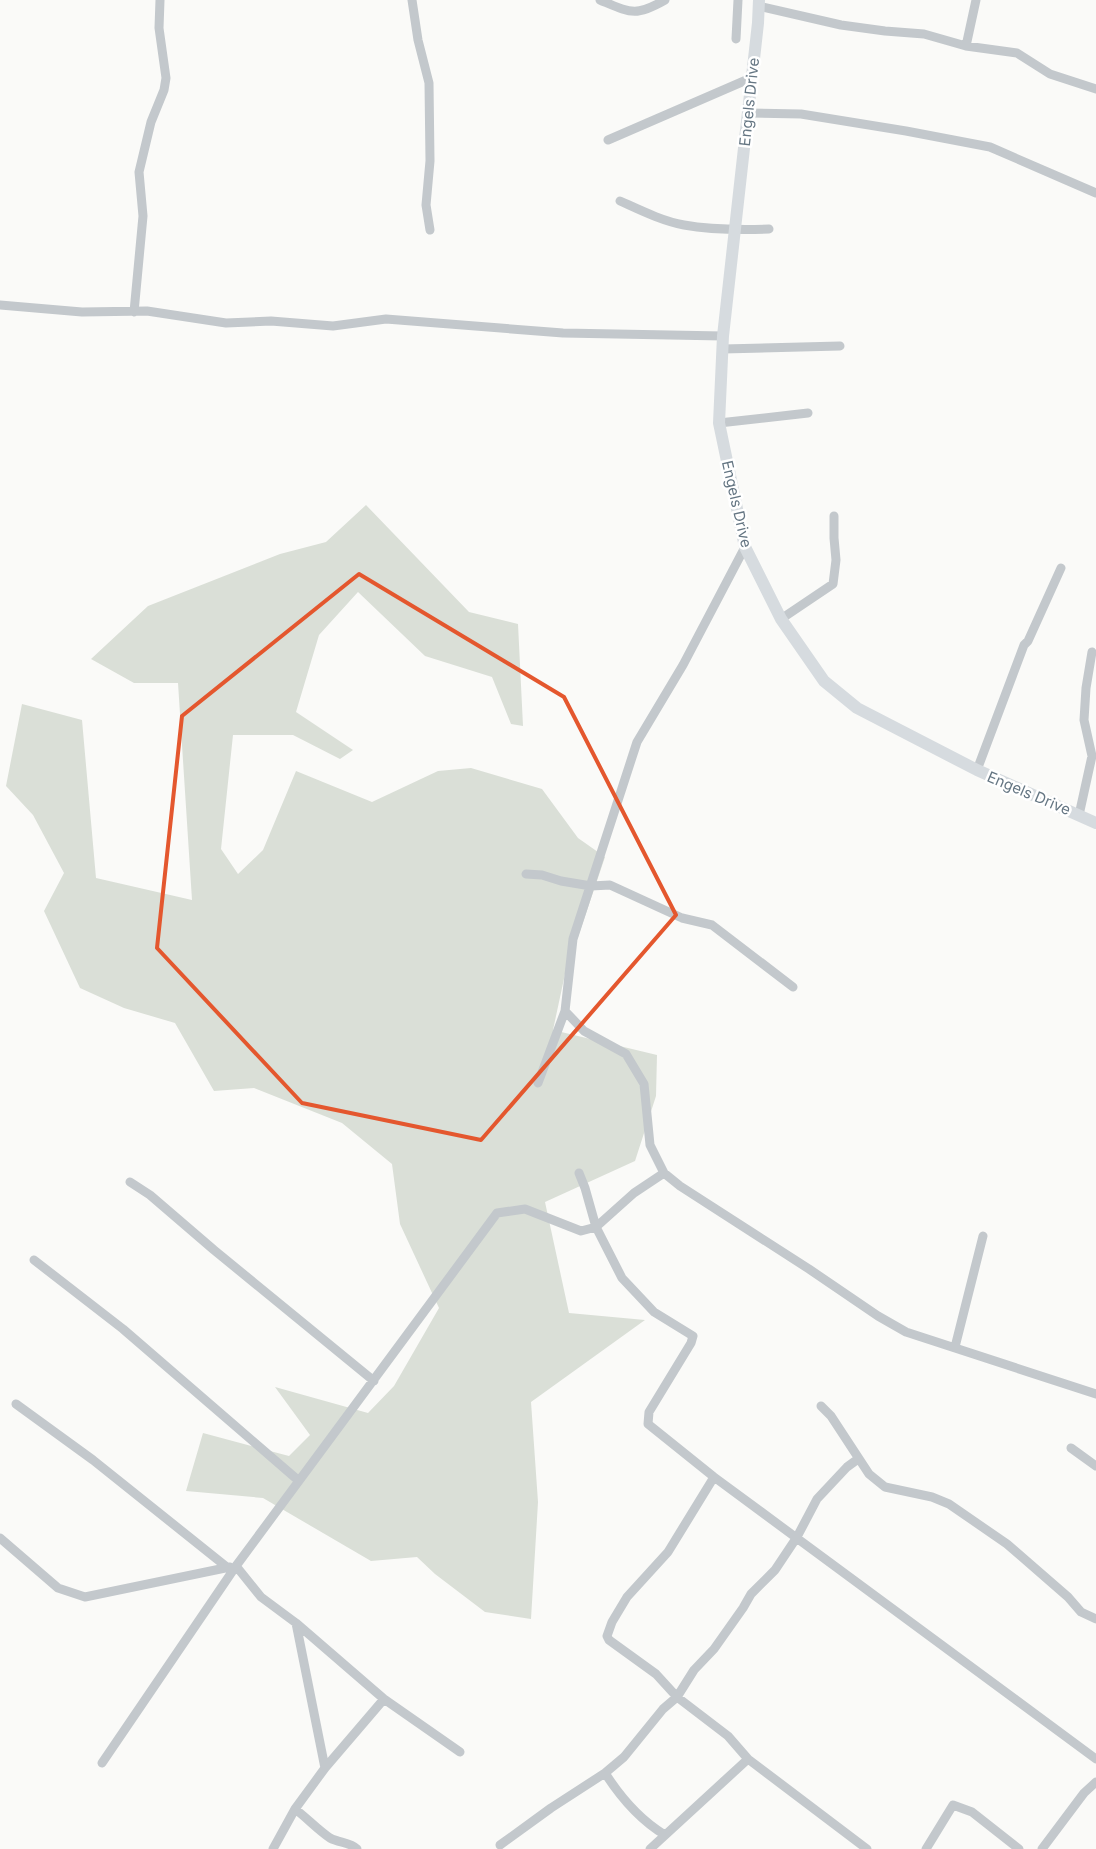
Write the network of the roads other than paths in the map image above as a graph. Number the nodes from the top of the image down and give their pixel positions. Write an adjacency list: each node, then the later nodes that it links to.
1 (160, 0): 20 (street)
2 (412, 0): 17 (street)
3 (600, 0): 4 (street)
4 (665, 0)
5 (738, 0): 8 (street)
6 (976, 0): 9 (street)
7 (759, 3): 9 (street); 10 (street, Engels Drive)
8 (736, 39)
9 (966, 46): 11 (street)
10 (751, 78): 12 (street, Engels Drive); 13 (street)
11 (1096, 89)
12 (747, 113): 14 (street); 18 (street, Engels Drive)
13 (608, 140)
14 (1096, 193)
15 (620, 201): 18 (street)
16 (769, 229): 18 (street)
17 (430, 230)
18 (735, 231): 21 (street, Engels Drive)
19 (0, 305): 20 (street)
20 (134, 312): 21 (street)
21 (723, 342): 22 (street); 24 (street, Engels Drive)
22 (840, 346)
23 (808, 413): 24 (street)
24 (719, 423): 26 (street, Engels Drive)
25 (834, 516): 28 (street)
26 (745, 547): 28 (street, Engels Drive); 34 (street)
27 (1061, 568): 30 (street)
28 (781, 619): 30 (street, Engels Drive)
29 (1092, 652): 31 (street)
30 (977, 770): 31 (street, Engels Drive)
31 (1079, 815): 32 (street, Engels Drive)
32 (1096, 822)
33 (526, 874): 34 (street)
34 (591, 886): 35 (street); 36 (street)
35 (793, 987)
36 (565, 1012): 37 (street); 39 (street)
37 (538, 1082)
38 (579, 1173): 41 (street)
39 (664, 1173): 41 (street); 44 (street)
40 (130, 1182): 45 (street)
41 (596, 1227): 45 (street); 52 (street)
42 (983, 1236): 44 (street)
43 (34, 1260): 53 (street)
44 (955, 1347): 46 (street)
45 (374, 1381): 53 (street)
46 (1096, 1394)
47 (16, 1404): 56 (street)
48 (821, 1406): 50 (street)
49 (1071, 1448): 51 (street)
50 (858, 1459): 54 (street); 57 (street)
51 (1096, 1466)
52 (714, 1477): 54 (street); 59 (street)
53 (299, 1481): 56 (street)
54 (797, 1537): 59 (street); 63 (street)
55 (0, 1538): 56 (street)
56 (232, 1567): 58 (street); 64 (street)
57 (1096, 1619)
58 (296, 1624): 60 (street); 65 (street)
59 (677, 1697): 62 (street); 66 (street)
60 (384, 1699): 61 (street); 65 (street)
61 (460, 1752)
62 (748, 1759): 69 (street); 74 (street)
63 (1096, 1759)
64 (102, 1763)
65 (325, 1768): 68 (street)
66 (605, 1773): 69 (street); 70 (street)
67 (1096, 1782): 77 (street)
68 (295, 1808): 71 (street); 72 (street)
69 (665, 1835): 73 (street)
70 (500, 1845)
71 (273, 1849)
72 (356, 1849)
73 (650, 1849)
74 (867, 1849)
75 (926, 1849): 76 (street)
76 (1019, 1849)
77 (1042, 1849)

